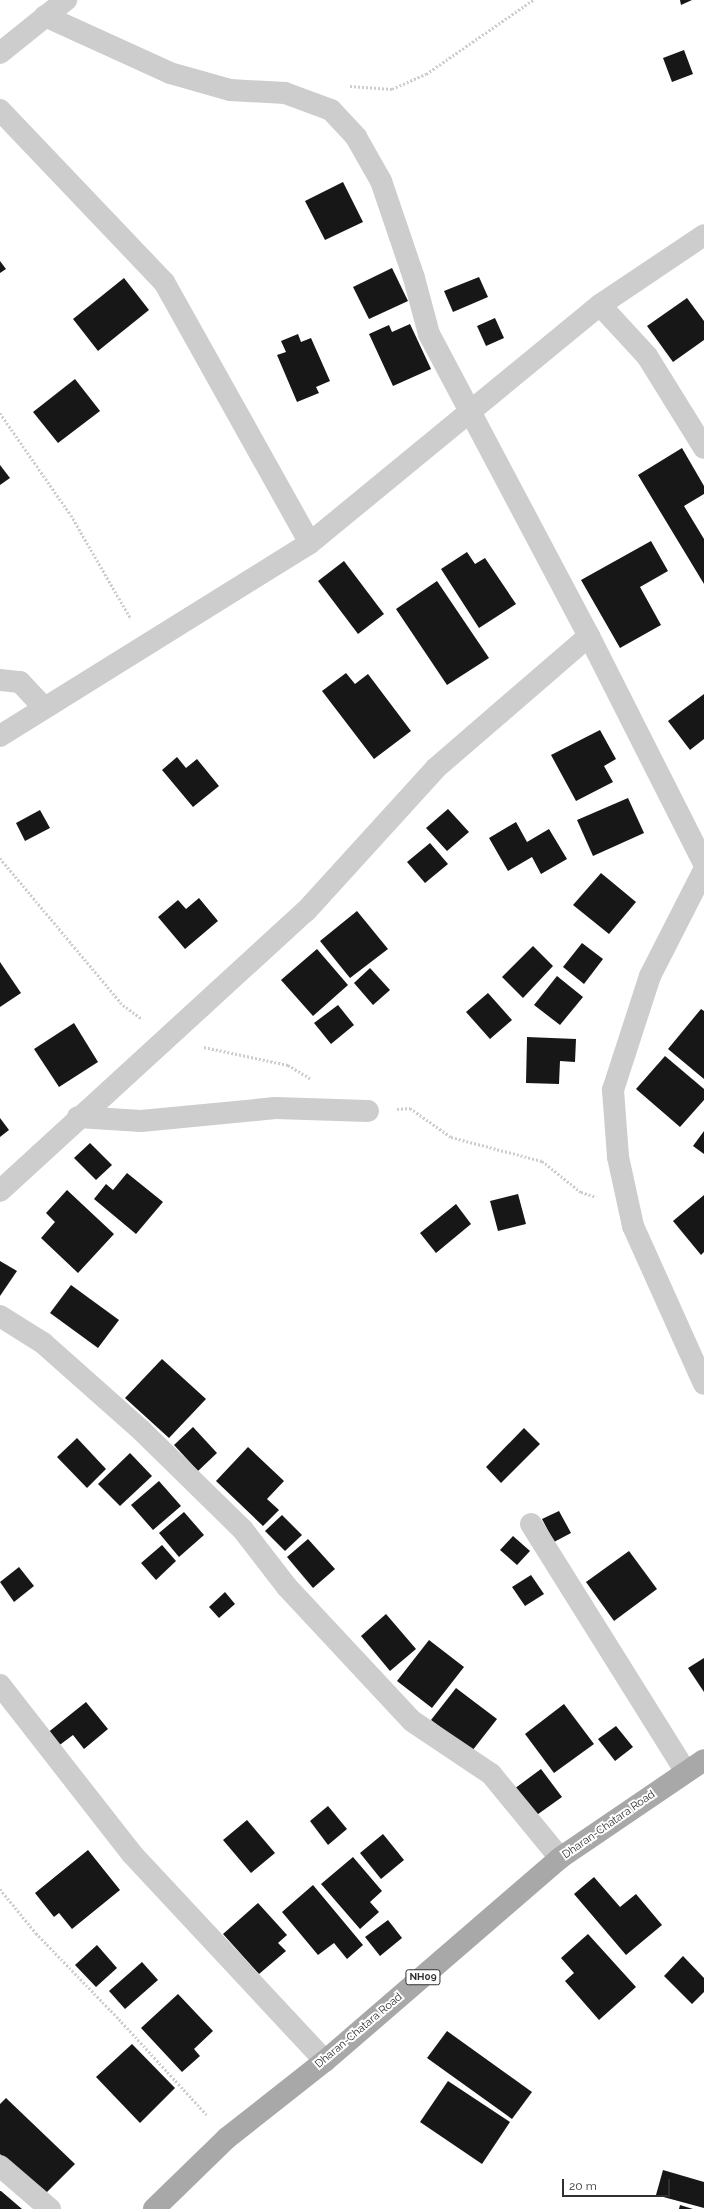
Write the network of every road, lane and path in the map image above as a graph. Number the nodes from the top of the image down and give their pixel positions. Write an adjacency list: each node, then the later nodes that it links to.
1 (66, 0): 3 (street)
2 (533, 0): 5 (path)
3 (46, 16): 4 (street); 9 (street)
4 (0, 53)
5 (345, 86)
6 (0, 110): 12 (street)
7 (704, 235): 8 (street)
8 (600, 305): 9 (street); 11 (street)
9 (470, 410): 12 (street); 13 (street)
10 (0, 412): 14 (path)
11 (704, 448)
12 (310, 543): 14 (street)
13 (588, 636): 19 (street); 21 (street)
14 (146, 645): 16 (street)
15 (0, 680): 16 (street)
16 (43, 707): 17 (street)
17 (0, 736)
18 (0, 858): 21 (path)
19 (704, 864)
20 (704, 870): 26 (street)
21 (168, 1039): 22 (path); 24 (street)
22 (314, 1080)
23 (368, 1111): 24 (street); 26 (path)
24 (78, 1117): 25 (street)
25 (0, 1191)
26 (629, 1207): 28 (street)
27 (0, 1316): 33 (street)
28 (704, 1384)
29 (531, 1524): 32 (street)
30 (0, 1685): 35 (street)
31 (704, 1760): 32 (main road, Dharan-Chatara Road / NH09)
32 (685, 1770): 33 (main road, Dharan-Chatara Road / NH09)
33 (560, 1858): 35 (main road, Dharan-Chatara Road / NH09)
34 (0, 1889): 36 (path)
35 (325, 2061): 36 (main road, Dharan-Chatara Road / NH09)
36 (227, 2138): 39 (main road, Dharan-Chatara Road / NH09)
37 (0, 2166): 38 (street)
38 (50, 2209)
39 (154, 2209)

